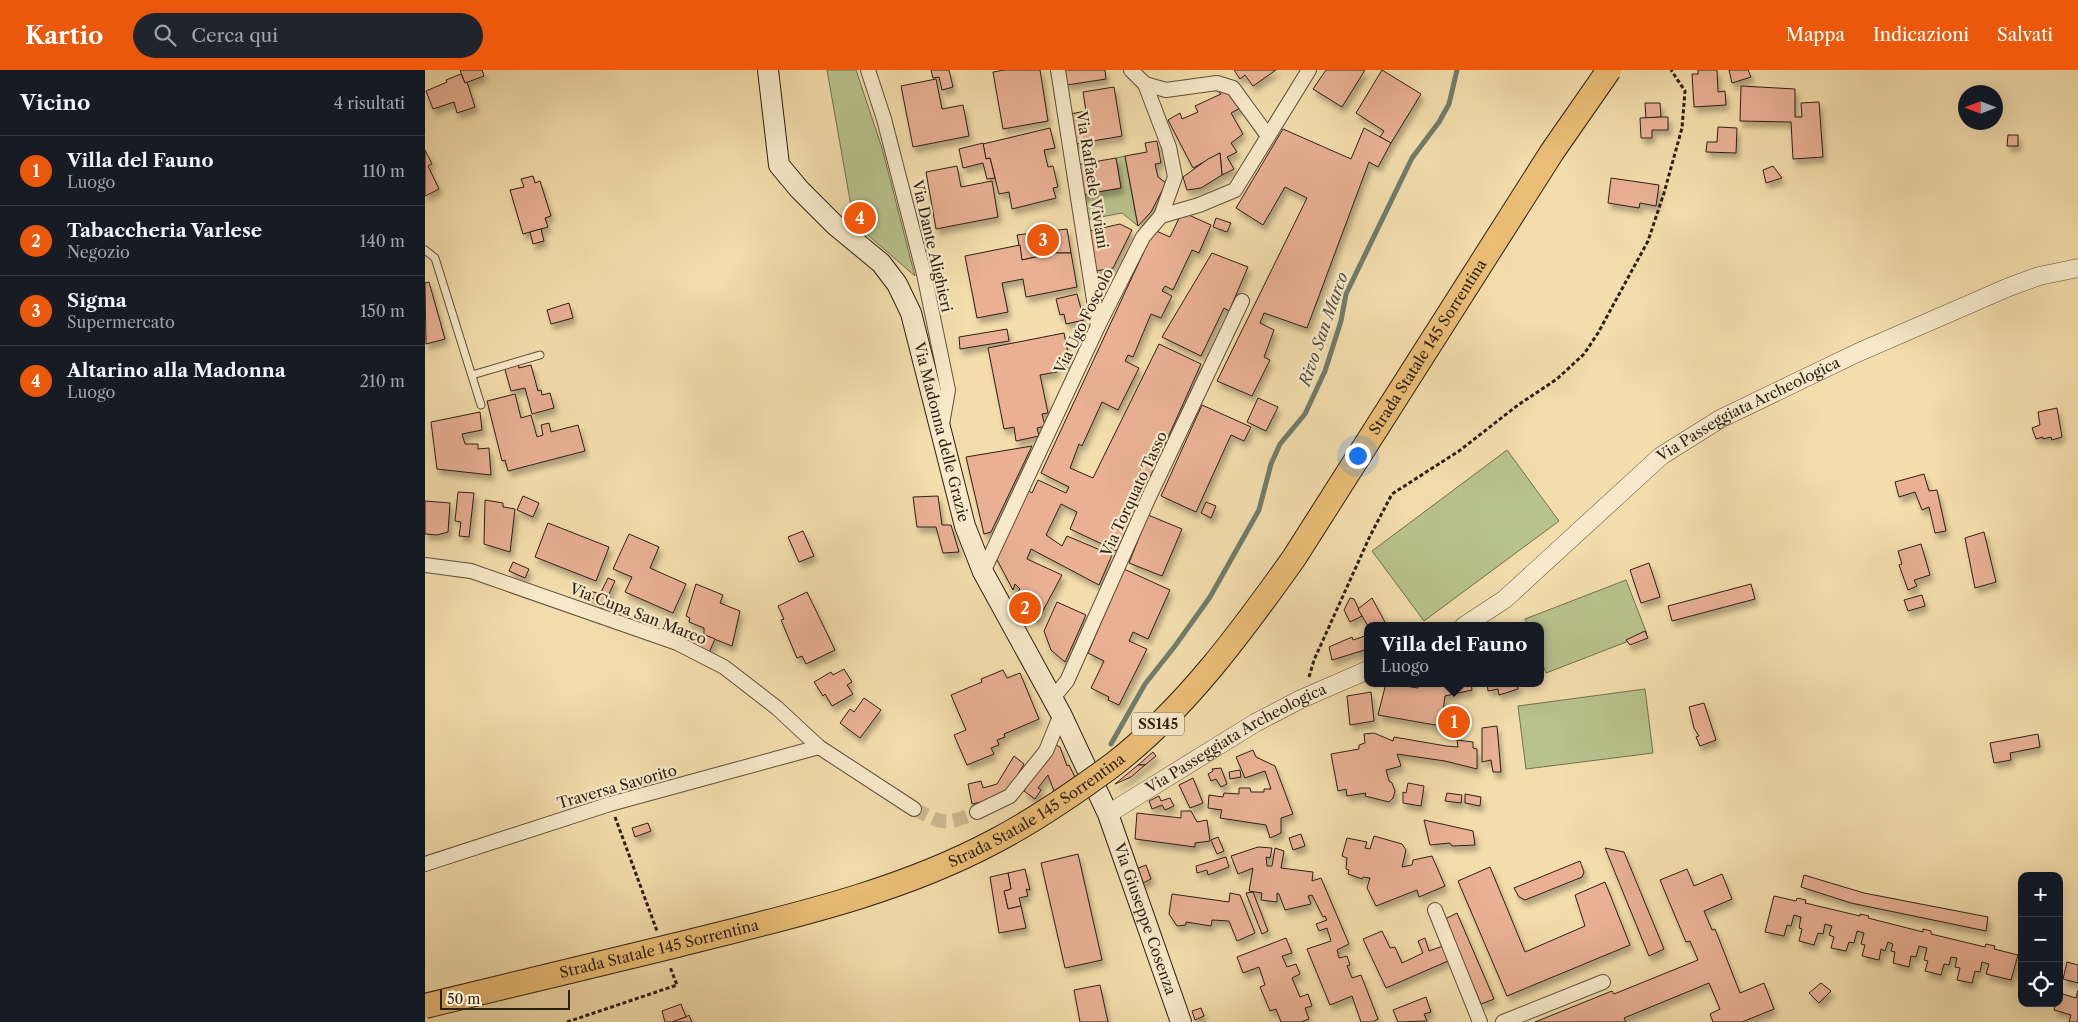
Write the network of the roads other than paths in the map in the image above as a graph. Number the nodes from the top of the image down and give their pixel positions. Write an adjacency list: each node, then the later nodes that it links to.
1 (768, 70): 17 (main road, Via Madonna delle Grazie)
2 (868, 70): 17 (street, Via Dante Alighieri)
3 (1058, 70): 13 (street, Via Raffaele Viviani)
4 (1131, 70): 7 (street)
5 (1309, 70): 8 (street)
6 (1609, 70): 30 (highway, Strada Statale 145 Sorrentina / SS145, bridge)
7 (1145, 84): 8 (street); 9 (street)
8 (1268, 136): 9 (street)
9 (1161, 216): 13 (street, Via Ugo Foscolo)
10 (425, 250): 15 (lane)
11 (2078, 268): 20 (street, Via Passeggiata Archeologica)
12 (1242, 301): 22 (street, Via Torquato Tasso)
13 (1098, 326): 19 (street, Via Ugo Foscolo)
14 (540, 355): 15 (lane)
15 (471, 375): 16 (lane)
16 (481, 405)
17 (940, 432): 19 (main road, Via Madonna delle Grazie)
18 (425, 565): 23 (street, Via Cupa San Marco)
19 (983, 572): 22 (main road, Via Madonna delle Grazie)
20 (1469, 622)
21 (1364, 672): 26 (street, Via Passeggiata Archeologica)
22 (1057, 706): 25 (street); 26 (main road, Via Madonna delle Grazie)
23 (819, 747): 24 (street, Via Cupa San Marco); 27 (street, Traversa Savorito)
24 (914, 809)
25 (977, 812)
26 (1109, 814): 31 (main road, Via Giuseppe Cosenza)
27 (425, 864)
28 (1435, 910): 32 (street)
29 (1603, 982): 33 (street)
30 (425, 1006)
31 (1181, 1022)
32 (1480, 1022)
33 (1503, 1022)

